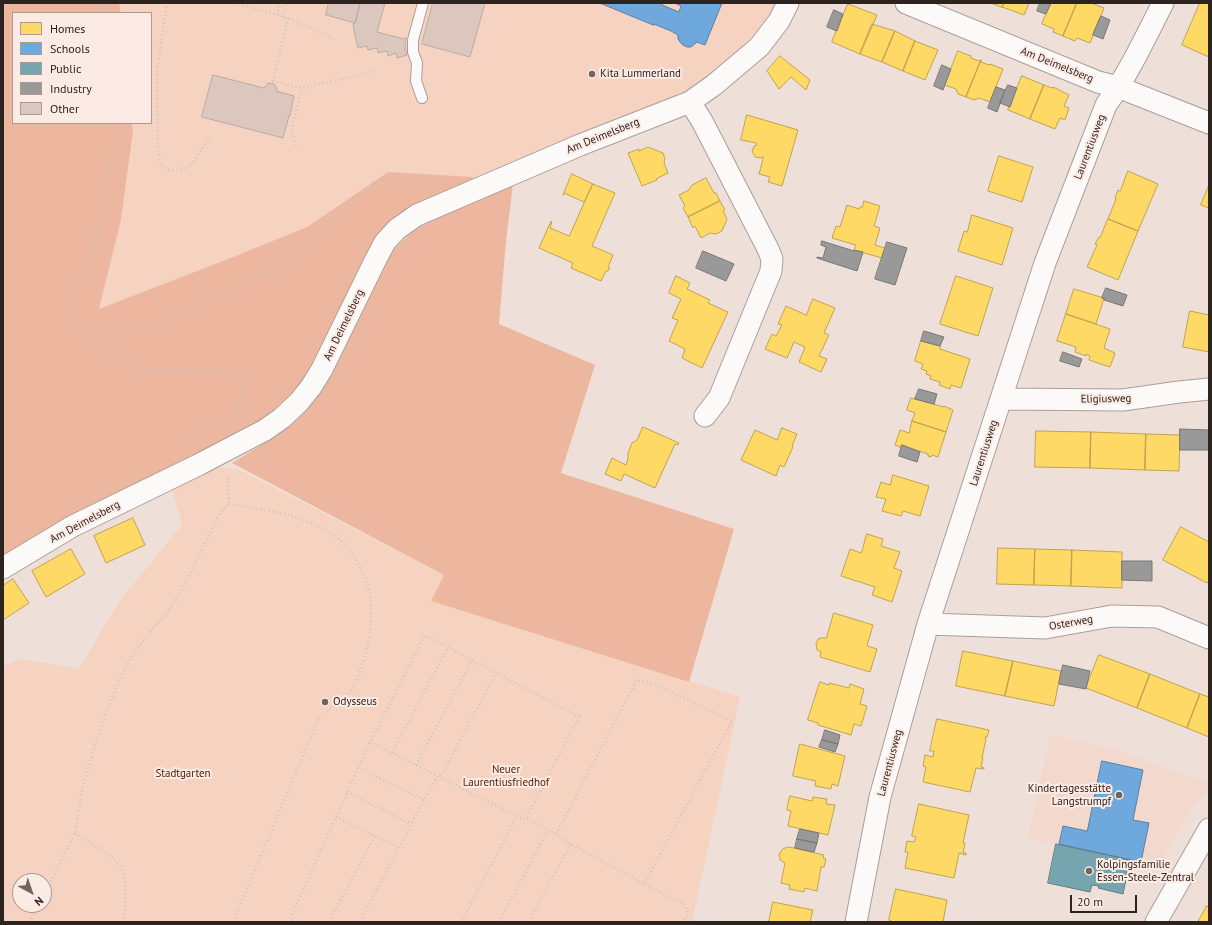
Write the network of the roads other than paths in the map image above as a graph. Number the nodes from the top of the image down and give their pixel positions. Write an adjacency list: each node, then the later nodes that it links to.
1 (423, 3): 6 (lane)
2 (788, 3): 7 (street, Am Deimelsberg)
3 (906, 3): 5 (street, Am Deimelsberg)
4 (1163, 3): 5 (street, Laurentiusweg)
5 (1118, 87): 8 (street, Am Deimelsberg); 10 (street, Laurentiusweg)
6 (422, 98)
7 (690, 102): 11 (street); 12 (street, Am Deimelsberg)
8 (1209, 123)
9 (1209, 389): 10 (street, Eligiusweg)
10 (1002, 399): 13 (street, Laurentiusweg)
11 (705, 416)
12 (3, 568)
13 (928, 624): 14 (street, Osterweg); 16 (street, Laurentiusweg)
14 (1209, 638)
15 (1209, 829): 17 (street)
16 (856, 922)
17 (1156, 922)

